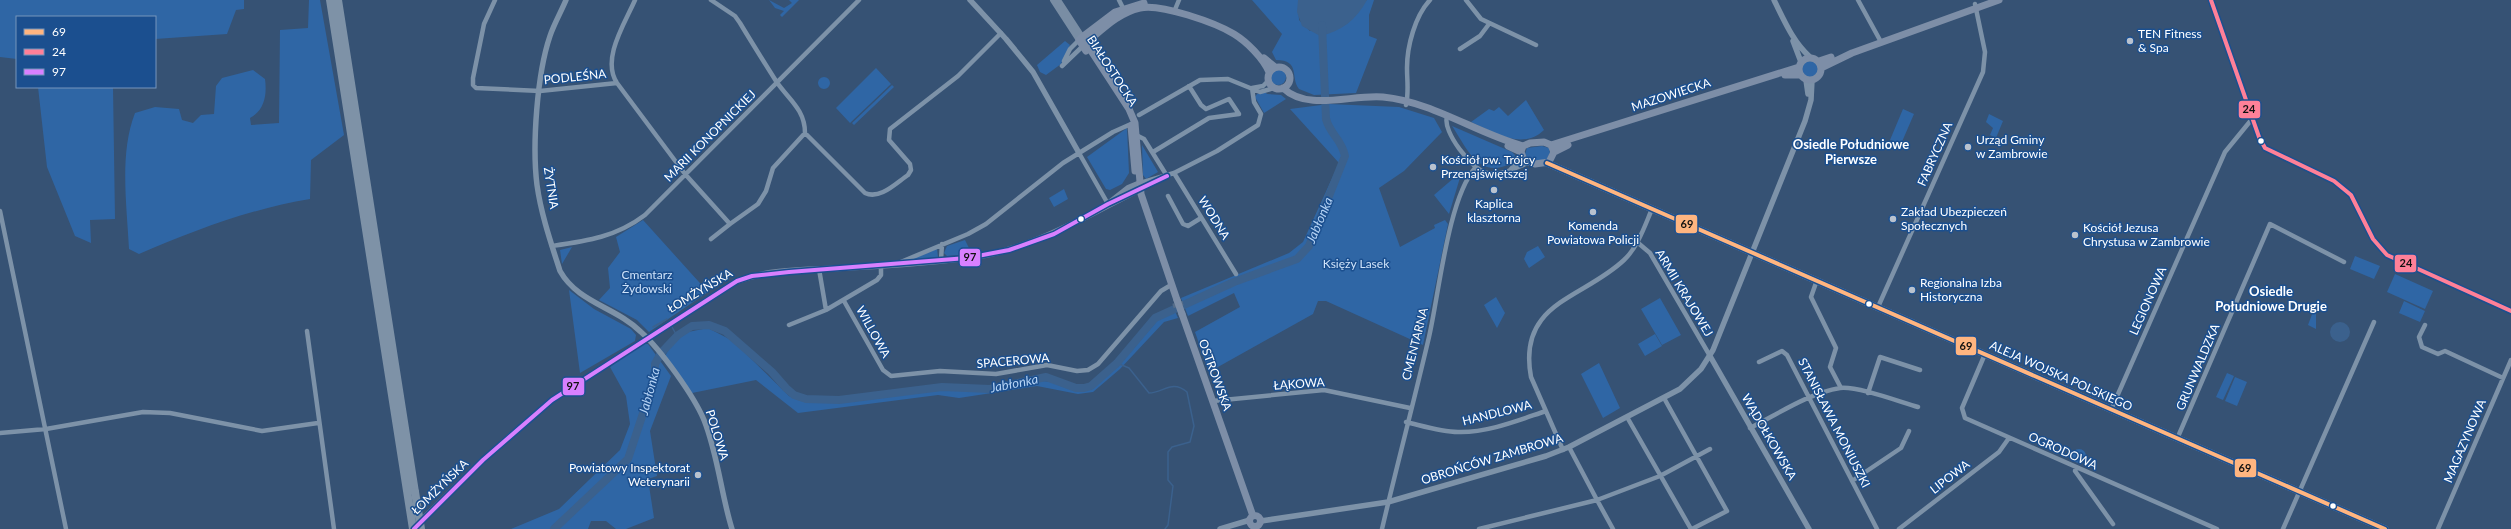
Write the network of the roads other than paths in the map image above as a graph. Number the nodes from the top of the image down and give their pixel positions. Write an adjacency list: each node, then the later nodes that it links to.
1 (330, 0): 133 (highway)
2 (338, 0): 134 (highway, bridge)
3 (495, 0): 43 (street, PODLEŚNA)
4 (566, 0): 43 (street, ŻYTNIA)
5 (635, 0): 37 (street, PODLEŚNA)
6 (859, 0): 38 (street, MARII KONOPNICKIEJ)
7 (970, 0): 25 (street)
8 (1053, 0): 27 (main road, BIAŁOSTOCKA)
9 (1058, 0): 27 (main road, BIAŁOSTOCKA)
10 (1119, 0): 21 (street)
11 (1179, 0): 22 (street)
12 (1430, 0): 44 (street)
13 (1466, 0): 24 (street)
14 (1774, 0): 23 (street)
15 (1858, 0): 26 (street)
16 (1987, 0): 20 (main road)
17 (1999, 0): 20 (main road)
18 (2211, 0): 47 (street)
19 (714, 1): 38 (street)
20 (1975, 6): 26 (main road); 84 (street, FABRYCZNA)
21 (1123, 8): 22 (main road); 27 (main road)
22 (1175, 10): 27 (main road); 33 (main road); 34 (main road)
23 (1785, 23): 30 (street); 31 (street)
24 (1489, 24): 28 (street); 29 (street)
25 (1001, 33): 49 (street); 52 (street)
26 (1881, 40): 32 (main road)
27 (1082, 41): 27 (street); 48 (main road, BIAŁOSTOCKA); 50 (main road, BIAŁOSTOCKA)
28 (1536, 45)
29 (1460, 49)
30 (1810, 57): 31 (main road, MAZOWIECKA); 32 (main road)
31 (1800, 64): 35 (main road); 51 (main road, MAZOWIECKA)
32 (1820, 65): 35 (main road)
33 (1275, 67): 34 (main road); 39 (main road)
34 (1269, 72): 36 (main road)
35 (1806, 78): 51 (main road, MAZOWIECKA); 74 (street, OBROŃCÓW ZAMBROWA)
36 (1268, 81): 41 (street); 42 (main road)
37 (617, 83): 43 (street, PODLEŚNA); 60 (street)
38 (777, 83): 49 (street); 60 (street, MARII KONOPNICKIEJ)
39 (1286, 85): 42 (main road); 44 (main road)
40 (1189, 86): 41 (street); 45 (street); 53 (street)
41 (1252, 88): 42 (street); 59 (street)
42 (1274, 88)
43 (540, 91): 73 (street, ŻYTNIA)
44 (1406, 103): 46 (main road)
45 (1139, 115)
46 (1447, 118): 54 (main road); 57 (street)
47 (2252, 119): 86 (street); 106 (street, LEGIONOWA)
48 (1131, 124): 52 (street); 63 (main road, BIAŁOSTOCKA)
49 (805, 133): 69 (street)
50 (1138, 136): 53 (street); 63 (main road, BIAŁOSTOCKA)
51 (1553, 151): 54 (main road); 56 (main road); 62 (main road, ALEJA WOJSKA POLSKIEGO)
52 (1079, 152): 65 (street); 72 (street)
53 (1153, 152): 61 (street)
54 (1522, 152): 55 (main road); 58 (street)
55 (1528, 163): 56 (main road); 58 (street)
56 (1547, 163): 62 (main road, ALEJA WOJSKA POLSKIEGO)
57 (1475, 168): 58 (street); 105 (street, CMENTARNA)
58 (1510, 170)
59 (1174, 173): 61 (street); 68 (street, WODNA)
60 (685, 174): 69 (street); 73 (street, MARII KONOPNICKIEJ)
61 (1167, 176): 63 (street)
62 (1596, 184): 66 (main road, ALEJA WOJSKA POLSKIEGO)
63 (1138, 187): 65 (main road, ŁOMŻYŃSKA); 65 (main road, ŁOMŻYŃSKA); 82 (main road, OSTROWSKA)
64 (1168, 196): 68 (street)
65 (1106, 201): 75 (main road, ŁOMŻYŃSKA)
66 (1652, 209): 71 (street); 74 (main road, ALEJA WOJSKA POLSKIEGO)
67 (0, 211): 112 (street)
68 (1201, 218): 80 (street, WODNA)
69 (730, 224): 70 (street)
70 (711, 239)
71 (1637, 242): 93 (street, ARMII KRAJOWEJ); 107 (street)
72 (942, 244): 75 (street); 77 (street)
73 (552, 246): 91 (street, ŻYTNIA)
74 (1752, 252): 81 (main road, ALEJA WOJSKA POLSKIEGO); 93 (street, OBROŃCÓW ZAMBROWA)
75 (941, 260): 77 (main road, ŁOMŻYŃSKA)
76 (2344, 262): 116 (street, GRUNWALDZKA)
77 (893, 265): 78 (main road, ŁOMŻYŃSKA)
78 (881, 266): 79 (main road, ŁOMŻYŃSKA); 83 (street, WILLOWA)
79 (819, 269): 85 (street); 91 (main road, ŁOMŻYŃSKA)
80 (1236, 274)
81 (1817, 280): 84 (main road, ALEJA WOJSKA POLSKIEGO); 99 (street)
82 (1171, 285): 97 (street, SPACEROWA); 103 (main road, OSTROWSKA, bridge)
83 (844, 301): 85 (street); 97 (street, WILLOWA)
84 (1878, 307): 92 (main road, ALEJA WOJSKA POLSKIEGO)
85 (826, 310): 88 (street)
86 (2511, 312)
87 (2374, 322): 124 (street)
88 (789, 325)
89 (2424, 325): 98 (street)
90 (307, 331): 110 (street)
91 (646, 337): 133 (main road, ŁOMŻYŃSKA); 135 (street, POLOWA)
92 (1985, 354): 106 (main road, ALEJA WOJSKA POLSKIEGO); 115 (street, OGRODOWA)
93 (1710, 356): 101 (street, OBROŃCÓW ZAMBROWA); 111 (street, WĄDOŁKOWSKA)
94 (2511, 360): 98 (street, MAGAZYNOWA)
95 (1760, 362): 102 (street, STANISŁAWA MONIUSZKI)
96 (1920, 370): 100 (street)
97 (891, 376)
98 (2503, 378): 148 (street, MAGAZYNOWA)
99 (1841, 388): 100 (street); 102 (street)
100 (1868, 393): 104 (street)
101 (1664, 398): 108 (street, OBROŃCÓW ZAMBROWA); 120 (street)
102 (1810, 399): 111 (street); 123 (street, STANISŁAWA MONIUSZKI)
103 (1213, 401): 105 (street, ŁĄKOWA); 127 (main road, OSTROWSKA)
104 (1918, 407)
105 (1410, 408): 109 (street, CMENTARNA)
106 (2111, 410): 116 (main road, ALEJA WOJSKA POLSKIEGO)
107 (1546, 411): 109 (street, HANDLOWA); 119 (street)
108 (1627, 416): 117 (street, OBROŃCÓW ZAMBROWA); 122 (street)
109 (1406, 422): 126 (street, CMENTARNA)
110 (318, 423): 112 (street); 132 (street)
111 (1750, 428): 142 (street, WĄDOŁKOWSKA)
112 (46, 429): 114 (street); 131 (street)
113 (1909, 431): 123 (street)
114 (0, 433)
115 (2009, 438): 121 (street, OGRODOWA); 144 (street, LIPOWA)
116 (2177, 439): 124 (main road, ALEJA WOJSKA POLSKIEGO)
117 (1569, 447): 119 (street, OBROŃCÓW ZAMBROWA); 125 (street)
118 (1710, 448): 120 (street)
119 (1563, 450): 126 (street, OBROŃCÓW ZAMBROWA)
120 (1696, 456): 122 (street); 141 (street)
121 (2076, 467): 129 (street); 145 (street, OGRODOWA)
122 (1660, 476): 125 (street); 141 (street)
123 (1852, 481): 143 (street, STANISŁAWA MONIUSZKI)
124 (2298, 492): 146 (street); 147 (main road, ALEJA WOJSKA POLSKIEGO)
125 (1597, 500): 128 (street); 140 (street)
126 (1388, 502): 130 (street, OBROŃCÓW ZAMBROWA); 137 (street, CMENTARNA)
127 (1252, 518): 130 (main road); 136 (street)
128 (1506, 523): 138 (street); 139 (street)
129 (2113, 524)
130 (1259, 525)
131 (66, 529)
132 (334, 529)
133 (414, 529)
134 (421, 529)
135 (732, 529)
136 (1220, 529)
137 (1382, 529)
138 (1479, 529)
139 (1508, 529)
140 (1613, 529)
141 (1692, 529)
142 (1809, 529)
143 (1877, 529)
144 (1899, 529)
145 (2217, 529)
146 (2283, 529)
147 (2385, 529)
148 (2438, 529)

